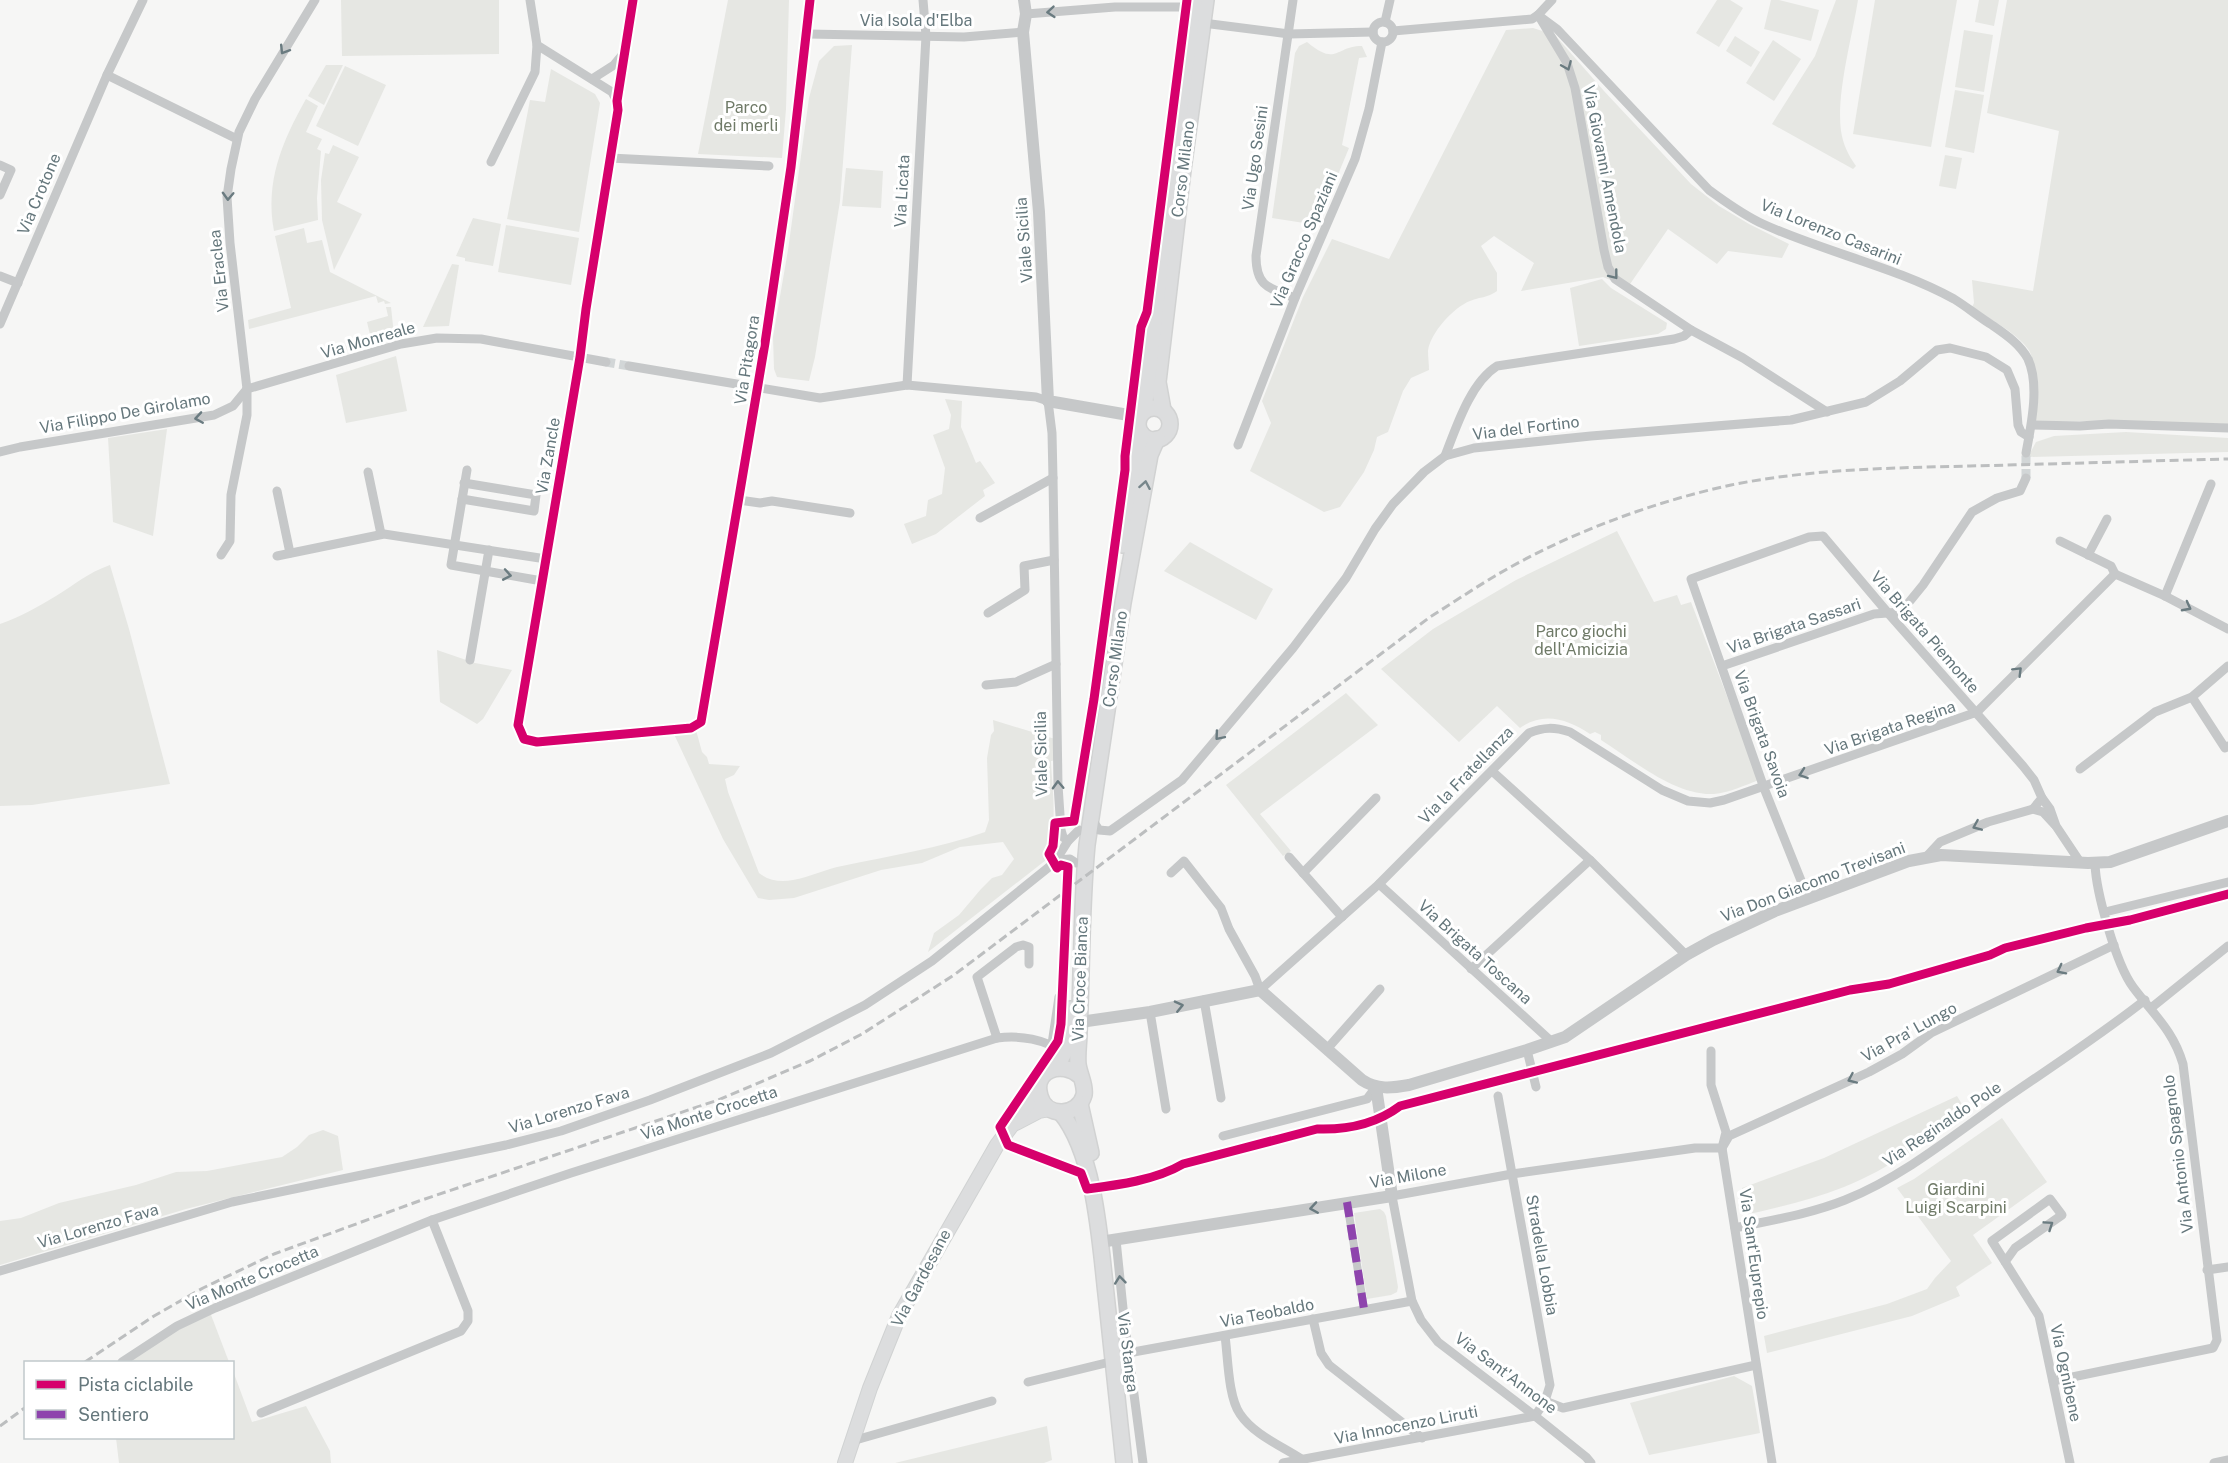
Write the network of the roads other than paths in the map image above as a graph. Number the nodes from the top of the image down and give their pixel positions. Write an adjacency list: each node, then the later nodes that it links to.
1 (143, 0): 25 (street, Via Crotone)
2 (315, 0): 28 (street, Via Eraclea, one-way to 28)
3 (530, 0): 23 (street)
4 (633, 0): 24 (street, Via Zancle)
5 (810, 0): 19 (street, Via Pitagora)
6 (923, 0): 21 (street, Via Licata)
7 (1024, 0): 12 (street, Viale Sicilia)
8 (1293, 0): 20 (street, Via Ugo Sesini)
9 (1390, 0): 14 (street)
10 (1552, 0): 13 (street)
11 (1198, 2): 12 (street, one-way to 12); 15 (main road, Corso Milano); 48 (main road, Corso Milano)
12 (1026, 14): 17 (street, Viale Sicilia)
13 (1539, 15): 16 (street); 38 (street, Via Giovanni Amendola, one-way to 38); 49 (street, Via Lorenzo Casarini)
14 (1385, 22): 16 (street); 18 (street)
15 (1203, 23): 20 (street); 46 (main road, Corso Milano)
16 (1393, 31): 22 (street)
17 (1023, 32): 21 (street, Via Isola d'Elba); 45 (street, Viale Sicilia)
18 (1373, 32): 20 (street); 22 (street)
19 (808, 34): 21 (street, Via Isola d'Elba); 43 (street, Via Pitagora)
20 (1289, 34): 36 (street, Via Ugo Sesini)
21 (926, 36): 42 (street, Via Licata)
22 (1382, 42): 36 (street, Via Gracco Spaziani)
23 (537, 45): 26 (street); 30 (street)
24 (626, 51): 26 (street); 27 (street, Via Zancle)
25 (107, 75): 28 (street); 35 (street, Via Crotone)
26 (592, 79): 27 (street)
27 (617, 101): 29 (street, Via Zancle)
28 (237, 139): 44 (street, Via Eraclea, one-way to 44)
29 (610, 159): 32 (street); 39 (street, Via Zancle)
30 (491, 162)
31 (0, 165): 33 (street)
32 (769, 166)
33 (0, 195)
34 (0, 276): 35 (street)
35 (18, 283): 37 (street, Via Crotone)
36 (1295, 298): 54 (street, Via Gracco Spaziani)
37 (0, 324)
38 (1691, 330): 47 (street, Via Giovanni Amendola); 57 (street)
39 (580, 357): 40 (street, Via Monreale); 44 (street, Via Monreale); 78 (street, Via Zancle)
40 (606, 362)
41 (629, 366): 43 (street)
42 (907, 385): 43 (street); 45 (street)
43 (758, 388): 66 (street, Via Pitagora)
44 (247, 389): 55 (street, Via Filippo De Girolamo, one-way to 55); 75 (street, Via Eraclea)
45 (1048, 401): 48 (street); 60 (street, Viale Sicilia)
46 (1163, 410): 48 (main road); 53 (main road)
47 (1827, 412): 52 (street, Via del Fortino); 57 (street, Via del Fortino)
48 (1142, 414): 51 (main road)
49 (2032, 425): 50 (street); 52 (street, Via Lorenzo Casarini)
50 (2228, 428)
51 (1141, 433): 53 (main road); 106 (main road, Corso Milano)
52 (2029, 437): 56 (street, Via Lorenzo Casarini)
53 (1158, 440): 103 (main road, Corso Milano, one-way to 53)
54 (1238, 445)
55 (0, 452)
56 (2026, 453)
57 (1445, 456): 103 (street, Via del Fortino, one-way to 103)
58 (467, 470): 62 (street)
59 (368, 472): 70 (street)
60 (1053, 478): 68 (street); 79 (street, Viale Sicilia)
61 (2026, 478): 86 (street, Via Brigata Sassari)
62 (464, 483): 65 (street); 65 (street, Via Zancle)
63 (2211, 484): 84 (street)
64 (277, 490): 74 (street)
65 (462, 500): 72 (street)
66 (739, 500): 67 (street); 95 (street, Via Pitagora)
67 (850, 513)
68 (980, 518)
69 (2107, 519): 76 (street)
70 (381, 534): 72 (street); 74 (street)
71 (2060, 542): 76 (street)
72 (454, 544): 73 (street); 80 (street)
73 (489, 550): 78 (street); 80 (street)
74 (290, 553): 77 (street)
75 (221, 555)
76 (2088, 555): 81 (street)
77 (277, 556)
78 (546, 559): 83 (street, Via Zancle)
79 (1054, 560): 85 (street); 89 (street, Viale Sicilia)
80 (486, 571): 83 (street, one-way to 83); 88 (street)
81 (2115, 574): 84 (street); 94 (street, Via Brigata Regina, one-way to 81)
82 (1691, 579): 86 (street, Via Brigata Piemonte); 90 (street, Via Brigata Savoia)
83 (542, 581): 95 (street, Via Zancle)
84 (2165, 596): 87 (street, one-way to 87)
85 (988, 613)
86 (1888, 613): 90 (street, Via Brigata Sassari); 94 (street, Via Brigata Piemonte)
87 (2228, 629)
88 (470, 660)
89 (1056, 664): 92 (street); 106 (street, Viale Sicilia, one-way to 89)
90 (1722, 666): 99 (street, Via Brigata Savoia)
91 (2228, 666): 93 (street)
92 (986, 685)
93 (2192, 697): 96 (street); 97 (street)
94 (1977, 712): 99 (street, Via Brigata Regina, one-way to 99); 101 (street, Via Brigata Piemonte)
95 (701, 722)
96 (2228, 746)
97 (2080, 769)
98 (1492, 771): 99 (street, Via la Fratellanza); 110 (street); 117 (street, Via la Fratellanza)
99 (1764, 788): 119 (street, Via Brigata Savoia)
100 (1376, 798): 115 (street)
101 (2042, 798): 102 (street); 105 (street, Via Brigata Piemonte)
102 (2033, 809): 105 (street); 107 (street, Via Don Giacomo Trevisani, one-way to 107)
103 (1091, 818): 118 (main road, Corso Milano)
104 (2228, 821): 113 (street, Via Don Giacomo Trevisani)
105 (2056, 826): 111 (street, Via Brigata Piemonte)
106 (1074, 836): 109 (street, Via Lorenzo Fava); 112 (main road, Corso Milano)
107 (1927, 856): 111 (street, Via Don Giacomo Trevisani); 119 (street, Via Don Giacomo Trevisani)
108 (1289, 857): 115 (street)
109 (1057, 860): 112 (street); 163 (street, Via Lorenzo Fava)
110 (1590, 860): 124 (street); 126 (street)
111 (2080, 862): 113 (street, Via Don Giacomo Trevisani)
112 (1076, 863): 118 (main road, Corso Milano)
113 (2096, 864): 120 (street)
114 (1171, 873): 128 (street)
115 (1303, 873): 121 (street)
116 (2228, 882): 120 (street)
117 (1379, 884): 121 (street, Via la Fratellanza); 126 (street, Via Brigata Toscana)
118 (1079, 886): 133 (main road, Via Croce Bianca); 136 (main road, Via Croce Bianca)
119 (1808, 898): 124 (street, Via Don Giacomo Trevisani)
120 (2105, 912): 122 (street, Via Antonio Spagnolo)
121 (1342, 917): 128 (street, Via la Fratellanza)
122 (2114, 945): 131 (street, Via Antonio Spagnolo); 152 (street, Via Pra' Lungo, one-way to 152)
123 (2228, 946): 131 (street, Via Reginaldo Pole)
124 (1686, 955): 135 (street, Via Don Giacomo Trevisani)
125 (1029, 964): 134 (street)
126 (1471, 969): 135 (street, Via Brigata Toscana)
127 (1380, 989): 137 (street)
128 (1260, 990): 130 (street); 137 (street)
129 (1059, 997): 136 (street, Via Croce Bianca)
130 (1204, 1000): 132 (street, one-way to 130); 146 (street)
131 (2148, 1004): 157 (street, Via Reginaldo Pole); 162 (street, Via Antonio Spagnolo)
132 (1150, 1012): 133 (street); 148 (street)
133 (1080, 1022): 141 (main road, Via Croce Bianca)
134 (997, 1038): 136 (street, Via Monte Crocetta); 156 (street, Via Monte Crocetta)
135 (1552, 1042): 138 (street, Via Don Giacomo Trevisani)
136 (1058, 1049): 140 (main road, Via Croce Bianca)
137 (1328, 1049): 142 (street)
138 (1527, 1050): 142 (street, Via Don Giacomo Trevisani); 143 (street)
139 (1711, 1051): 152 (street, Via Sant'Euprepio)
140 (1056, 1068): 141 (main road); 144 (main road, Via Croce Bianca)
141 (1080, 1076): 147 (main road, Via Croce Bianca)
142 (1376, 1087): 151 (street); 154 (street, Via Sant'Annone)
143 (1536, 1087)
144 (1039, 1089): 149 (main road); 150 (main road, Via Gardesane)
145 (1498, 1096): 153 (street, Stradella Lobbia)
146 (1221, 1098)
147 (1080, 1104): 149 (main road); 159 (main road, Via Croce Bianca)
148 (1166, 1109)
149 (1056, 1111): 150 (main road, Via Gardesane); 159 (main road)
150 (1012, 1126): 179 (main road, Via Gardesane)
151 (1223, 1136)
152 (1722, 1148): 153 (street, Via Milone); 157 (street, Via Sant'Euprepio)
153 (1512, 1174): 154 (street, Via Milone); 175 (street, Stradella Lobbia)
154 (1392, 1196): 155 (street, Via Milone); 164 (street, Via Sant'Annone)
155 (1347, 1202): 158 (street, Via Milone, one-way to 158); 165 (street)
156 (432, 1220): 169 (street, Via Monte Crocetta); 176 (street)
157 (1735, 1228): 171 (street, Via Sant'Euprepio)
158 (1116, 1240): 159 (street, Via Milone); 168 (street, Via Stanga, one-way to 158)
159 (1100, 1242): 170 (main road, Via Stanga)
160 (2005, 1262): 160 (street, Via Ognibene, one-way to 160); 172 (street, Via Ognibene)
161 (2228, 1267): 162 (street)
162 (2207, 1270): 172 (street, Via Antonio Spagnolo)
163 (0, 1271)
164 (1412, 1301): 165 (street, Via Teobaldo); 177 (street, Via Sant'Annone)
165 (1364, 1309): 166 (street, Via Teobaldo)
166 (1313, 1319): 167 (street, Via Teobaldo); 178 (street)
167 (1225, 1336): 168 (street, Via Teobaldo); 181 (street)
168 (1128, 1353): 184 (street, Via Stanga)
169 (124, 1361)
170 (1114, 1361): 173 (street, Via Stanga); 183 (main road, Via Stanga)
171 (1756, 1365): 175 (street); 187 (street, Via Sant'Euprepio)
172 (2054, 1381): 188 (street, Via Ognibene)
173 (1028, 1382)
174 (992, 1401): 179 (street)
175 (1545, 1401): 177 (street, Stradella Lobbia)
176 (261, 1413)
177 (1536, 1416): 178 (street, Via Innocenzo Liruti); 186 (street, Via Sant'Annone)
178 (1422, 1438): 181 (street, Via Innocenzo Liruti)
179 (852, 1441): 182 (main road, Via Gardesane)
180 (2228, 1460): 189 (street)
181 (1305, 1461): 185 (street, Via Innocenzo Liruti)
182 (845, 1463)
183 (1124, 1463)
184 (1143, 1463)
185 (1283, 1463)
186 (1591, 1463)
187 (1772, 1463)
188 (2070, 1463)
189 (2214, 1463)

